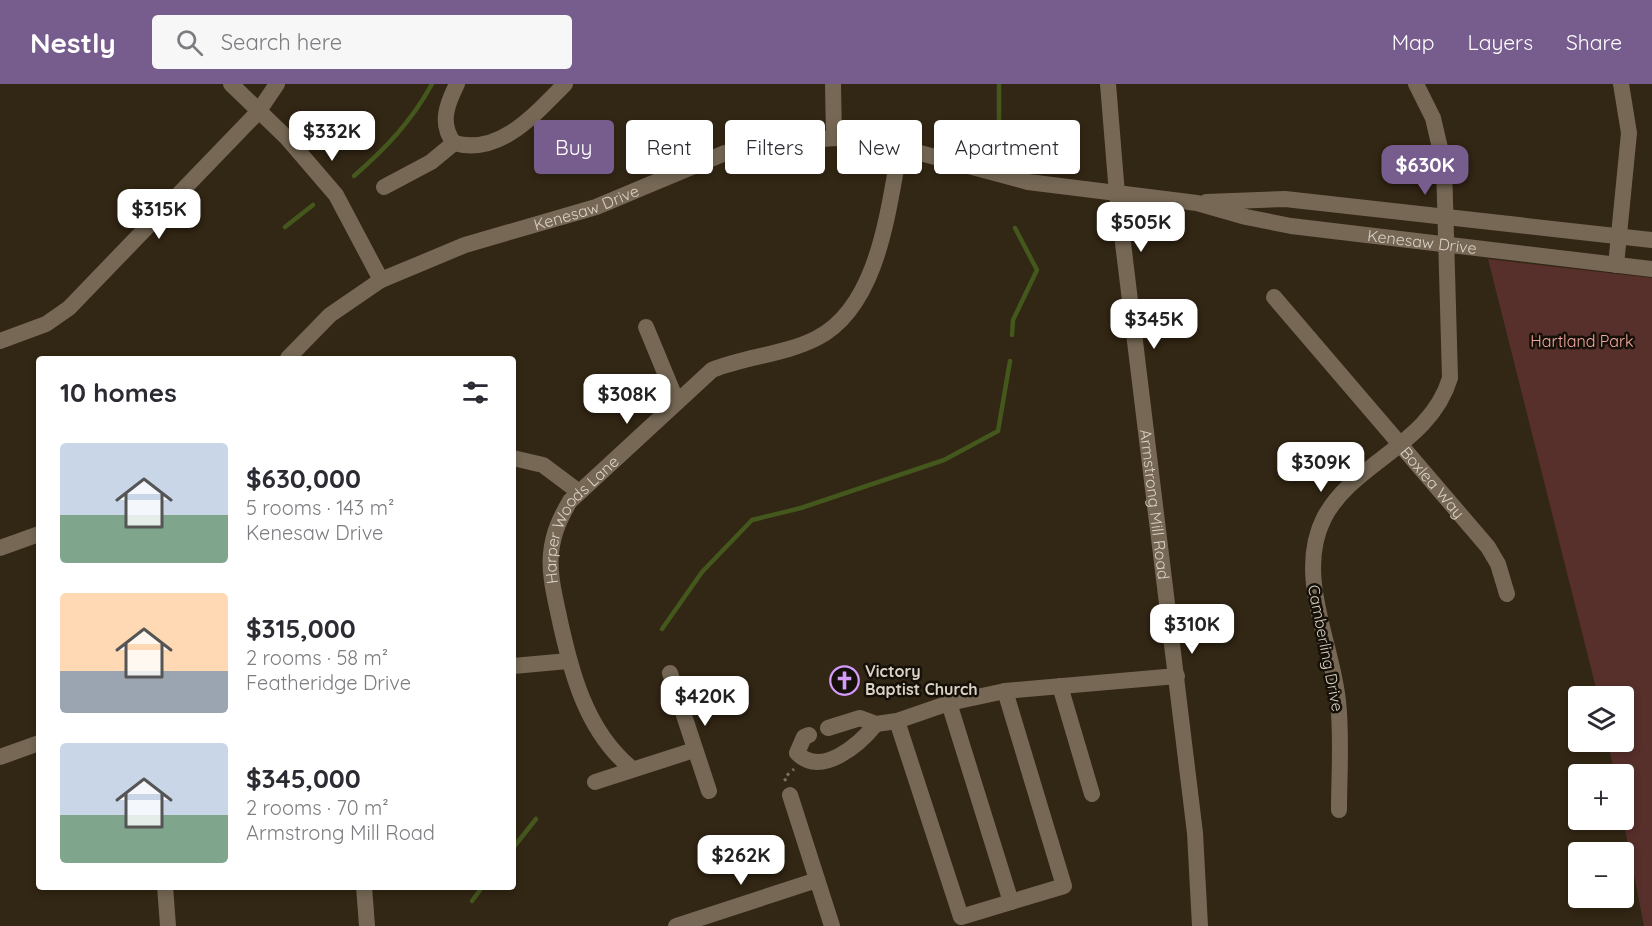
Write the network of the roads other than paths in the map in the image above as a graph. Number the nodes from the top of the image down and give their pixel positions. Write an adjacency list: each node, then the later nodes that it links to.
1 (231, 84): 9 (street)
2 (277, 84): 9 (street)
3 (457, 84): 12 (street)
4 (565, 84): 12 (street)
5 (833, 84): 10 (street)
6 (1108, 84): 16 (street, Armstrong Mill Road)
7 (1416, 84): 18 (street, Camberling Drive)
8 (1621, 84): 19 (street)
9 (258, 112): 24 (street); 27 (street)
10 (834, 138): 11 (street, Kenesaw Drive); 24 (street, Kenesaw Drive)
11 (837, 138)
12 (453, 143): 15 (street)
13 (922, 153): 16 (street, Kenesaw Drive)
14 (894, 174): 29 (street, Harper Woods Lane)
15 (384, 187)
16 (1117, 194): 17 (street, Kenesaw Drive); 39 (street, Armstrong Mill Road)
17 (1197, 203): 18 (street, Kenesaw Drive); 21 (street, Kenesaw Drive)
18 (1446, 215): 19 (street, Kenesaw Drive); 21 (street, Camberling Drive)
19 (1620, 236): 20 (street, Kenesaw Drive); 22 (street)
20 (1652, 240)
21 (1446, 245): 22 (street, Kenesaw Drive); 30 (street, Camberling Drive)
22 (1616, 265): 23 (street, Kenesaw Drive)
23 (1652, 269)
24 (381, 280): 28 (street, Kenesaw Drive)
25 (1274, 297): 30 (street, Boxlea Way)
26 (646, 327): 29 (street)
27 (0, 341)
28 (290, 356)
29 (677, 402): 32 (street, Harper Woods Lane)
30 (1400, 443): 35 (street, Boxlea Way); 55 (street, Camberling Drive)
31 (516, 459): 32 (street)
32 (579, 492): 36 (street, Harper Woods Lane)
33 (36, 535): 34 (street)
34 (0, 548)
35 (1507, 594)
36 (568, 661): 37 (street); 50 (street, Harper Woods Lane)
37 (516, 668)
38 (670, 673): 48 (street)
39 (1177, 676): 40 (street); 64 (street, Armstrong Mill Road)
40 (1060, 686): 41 (street); 53 (street)
41 (1005, 691): 42 (street); 59 (street)
42 (949, 703): 43 (street); 59 (street)
43 (897, 721): 44 (street); 59 (street)
44 (876, 724): 45 (street); 46 (street)
45 (828, 728)
46 (809, 735)
47 (36, 744): 49 (street)
48 (694, 750): 50 (street); 52 (street)
49 (0, 758)
50 (631, 768): 51 (street)
51 (595, 782)
52 (709, 791)
53 (1092, 794)
54 (790, 795): 56 (street)
55 (1339, 810)
56 (817, 880): 62 (street); 63 (street)
57 (165, 890): 60 (street)
58 (364, 890): 61 (street)
59 (1011, 902)
60 (168, 926)
61 (368, 926)
62 (676, 926)
63 (832, 926)
64 (1200, 926)

